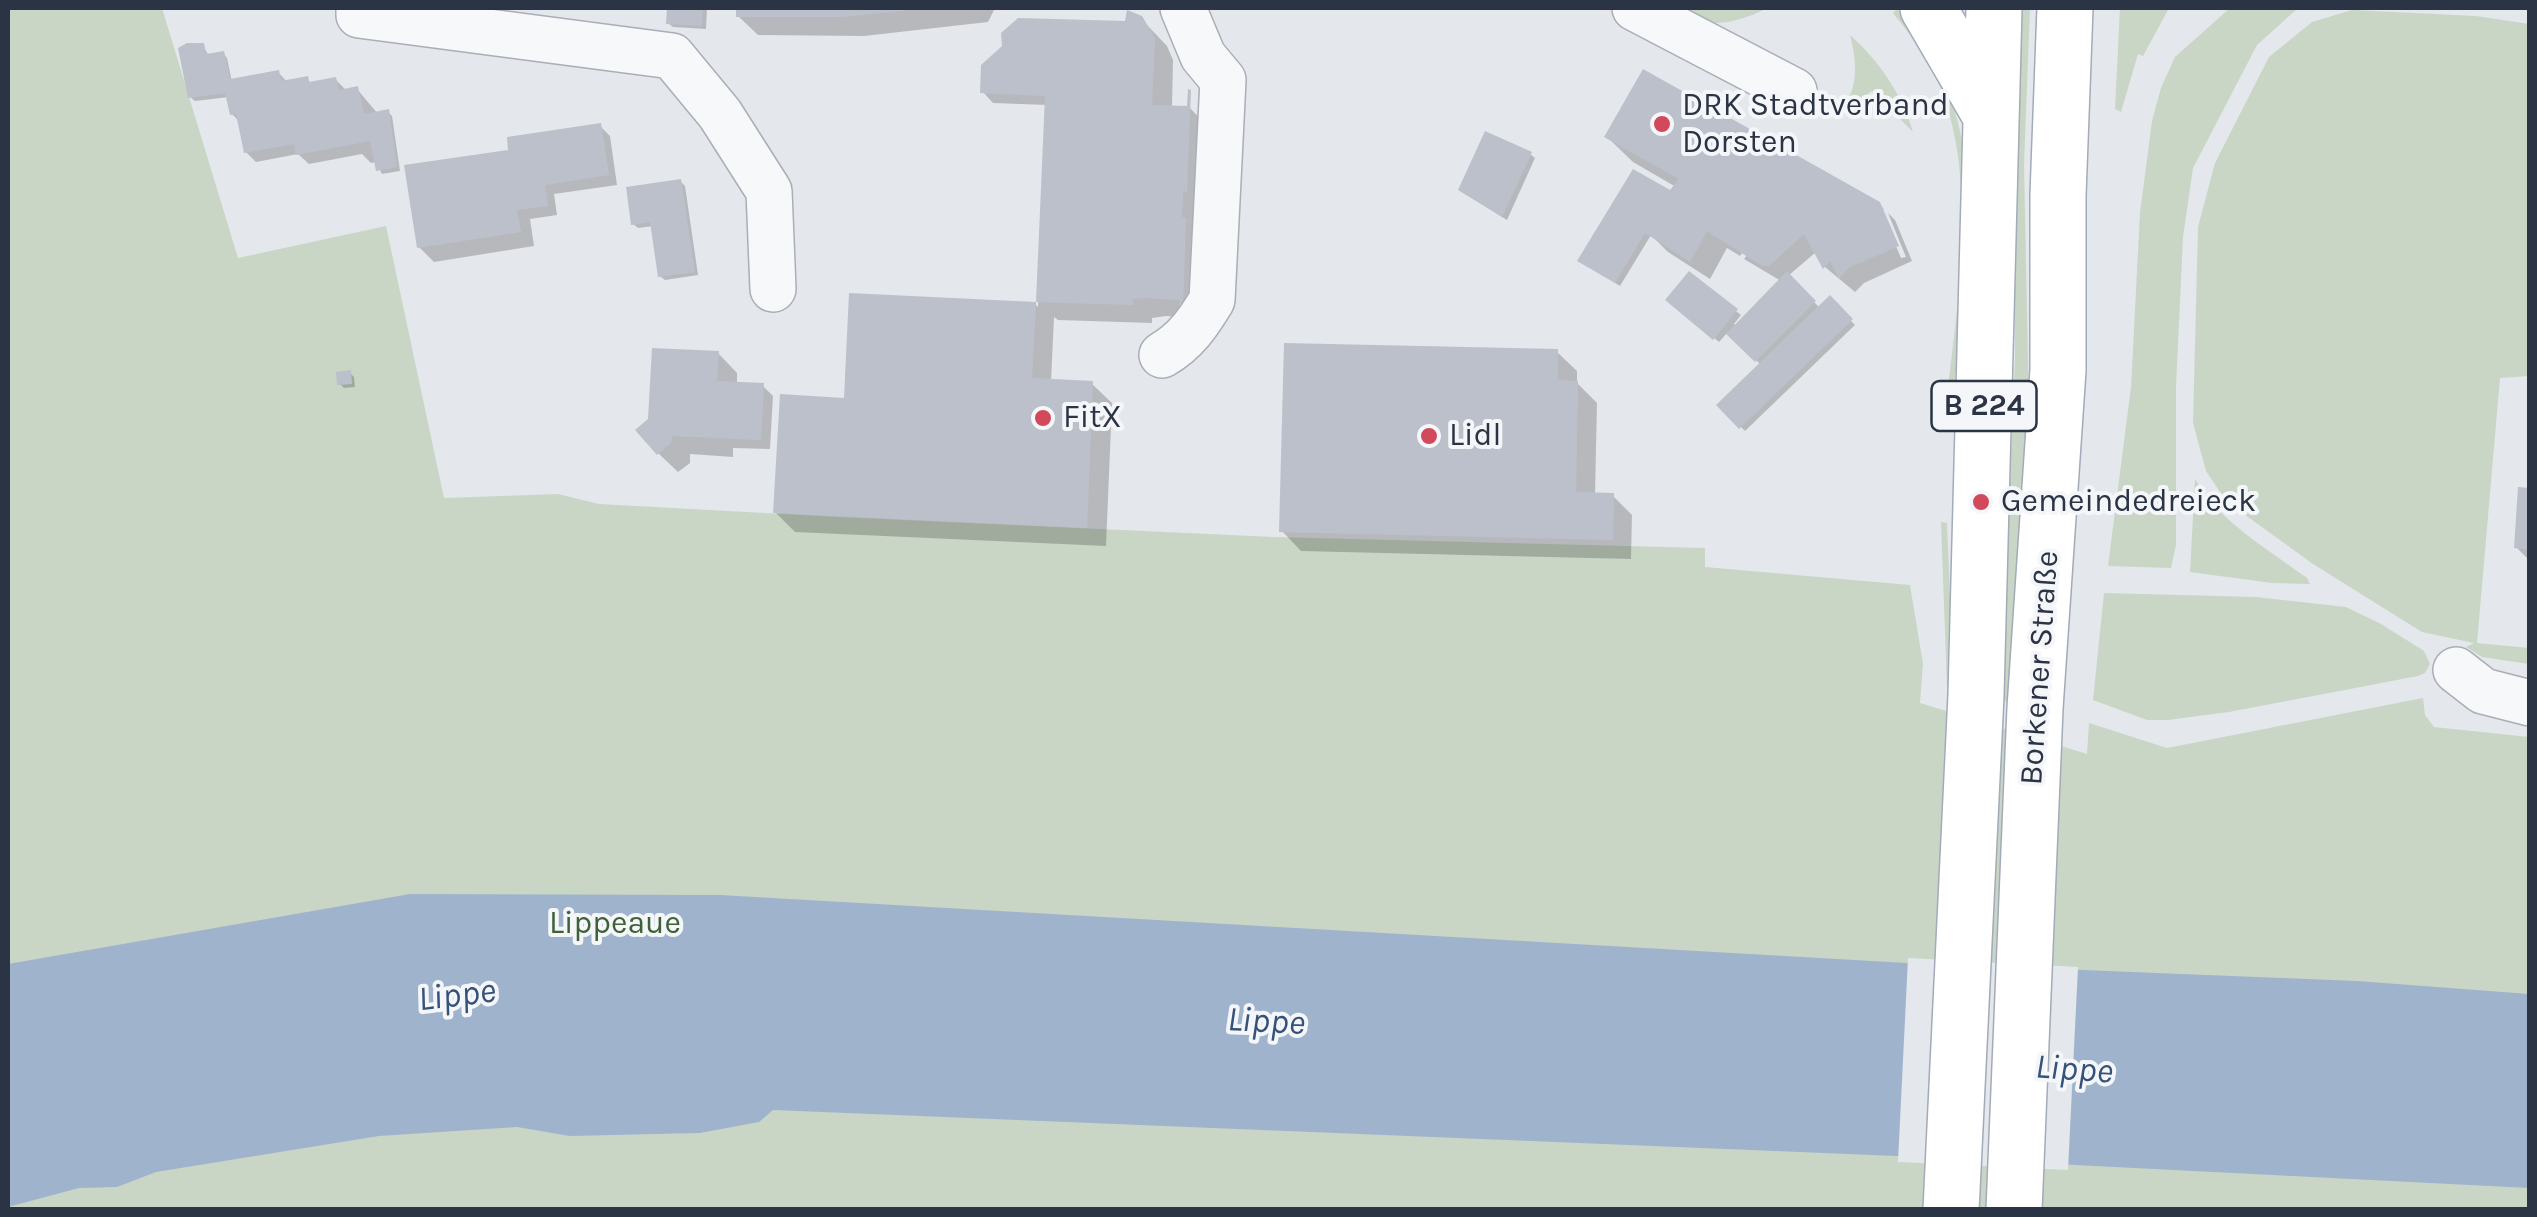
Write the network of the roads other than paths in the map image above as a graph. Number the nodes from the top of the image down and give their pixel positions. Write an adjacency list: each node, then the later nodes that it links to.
1 (359, 8): 9 (street)
2 (1183, 8): 10 (street)
3 (1636, 8): 7 (street)
4 (1928, 8): 8 (main road)
5 (1994, 8): 8 (main road, Borkener Straße / B 224)
6 (2065, 8): 14 (main road, Borkener Straße / B 224)
7 (1794, 91)
8 (1991, 116): 13 (main road, Borkener Straße / B 224)
9 (773, 288)
10 (1162, 355)
11 (2456, 670): 12 (street)
12 (2530, 703)
13 (1951, 1210)
14 (2014, 1210)

